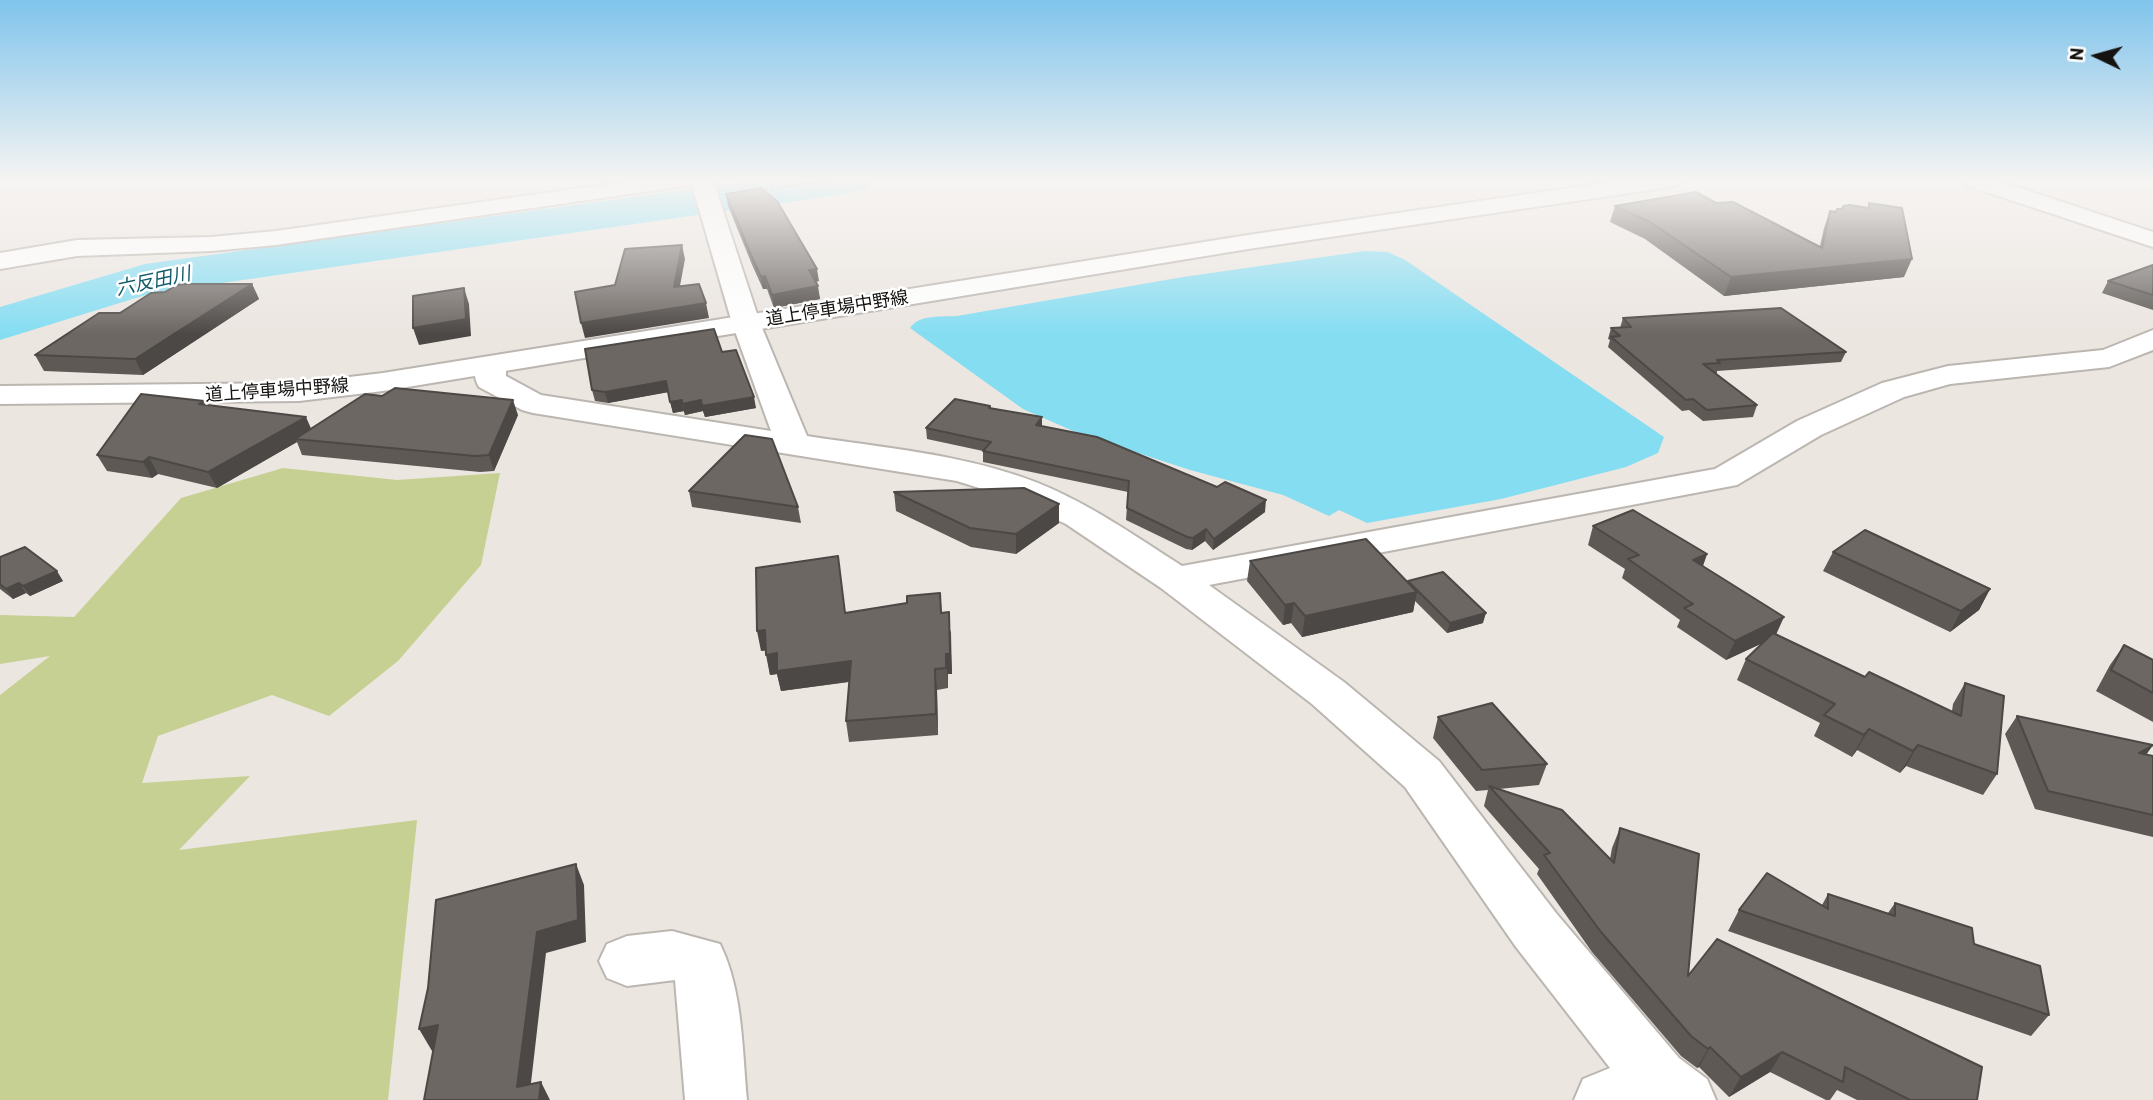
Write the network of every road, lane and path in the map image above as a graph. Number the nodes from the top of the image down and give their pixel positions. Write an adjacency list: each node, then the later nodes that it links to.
1 (330, 231): 6 (street)
2 (715, 231): 7 (street)
3 (1321, 231): 7 (street, 道上停車場中野線)
4 (2127, 231): 5 (street)
5 (2153, 240)
6 (0, 261)
7 (746, 323): 9 (street, 道上停車場中野線); 11 (street)
8 (2153, 340): 12 (street)
9 (491, 366): 10 (street, 道上停車場中野線); 11 (street)
10 (0, 395)
11 (794, 446): 12 (street)
12 (1175, 579): 14 (street)
13 (627, 961): 15 (street)
14 (1649, 1093)
15 (716, 1100)

